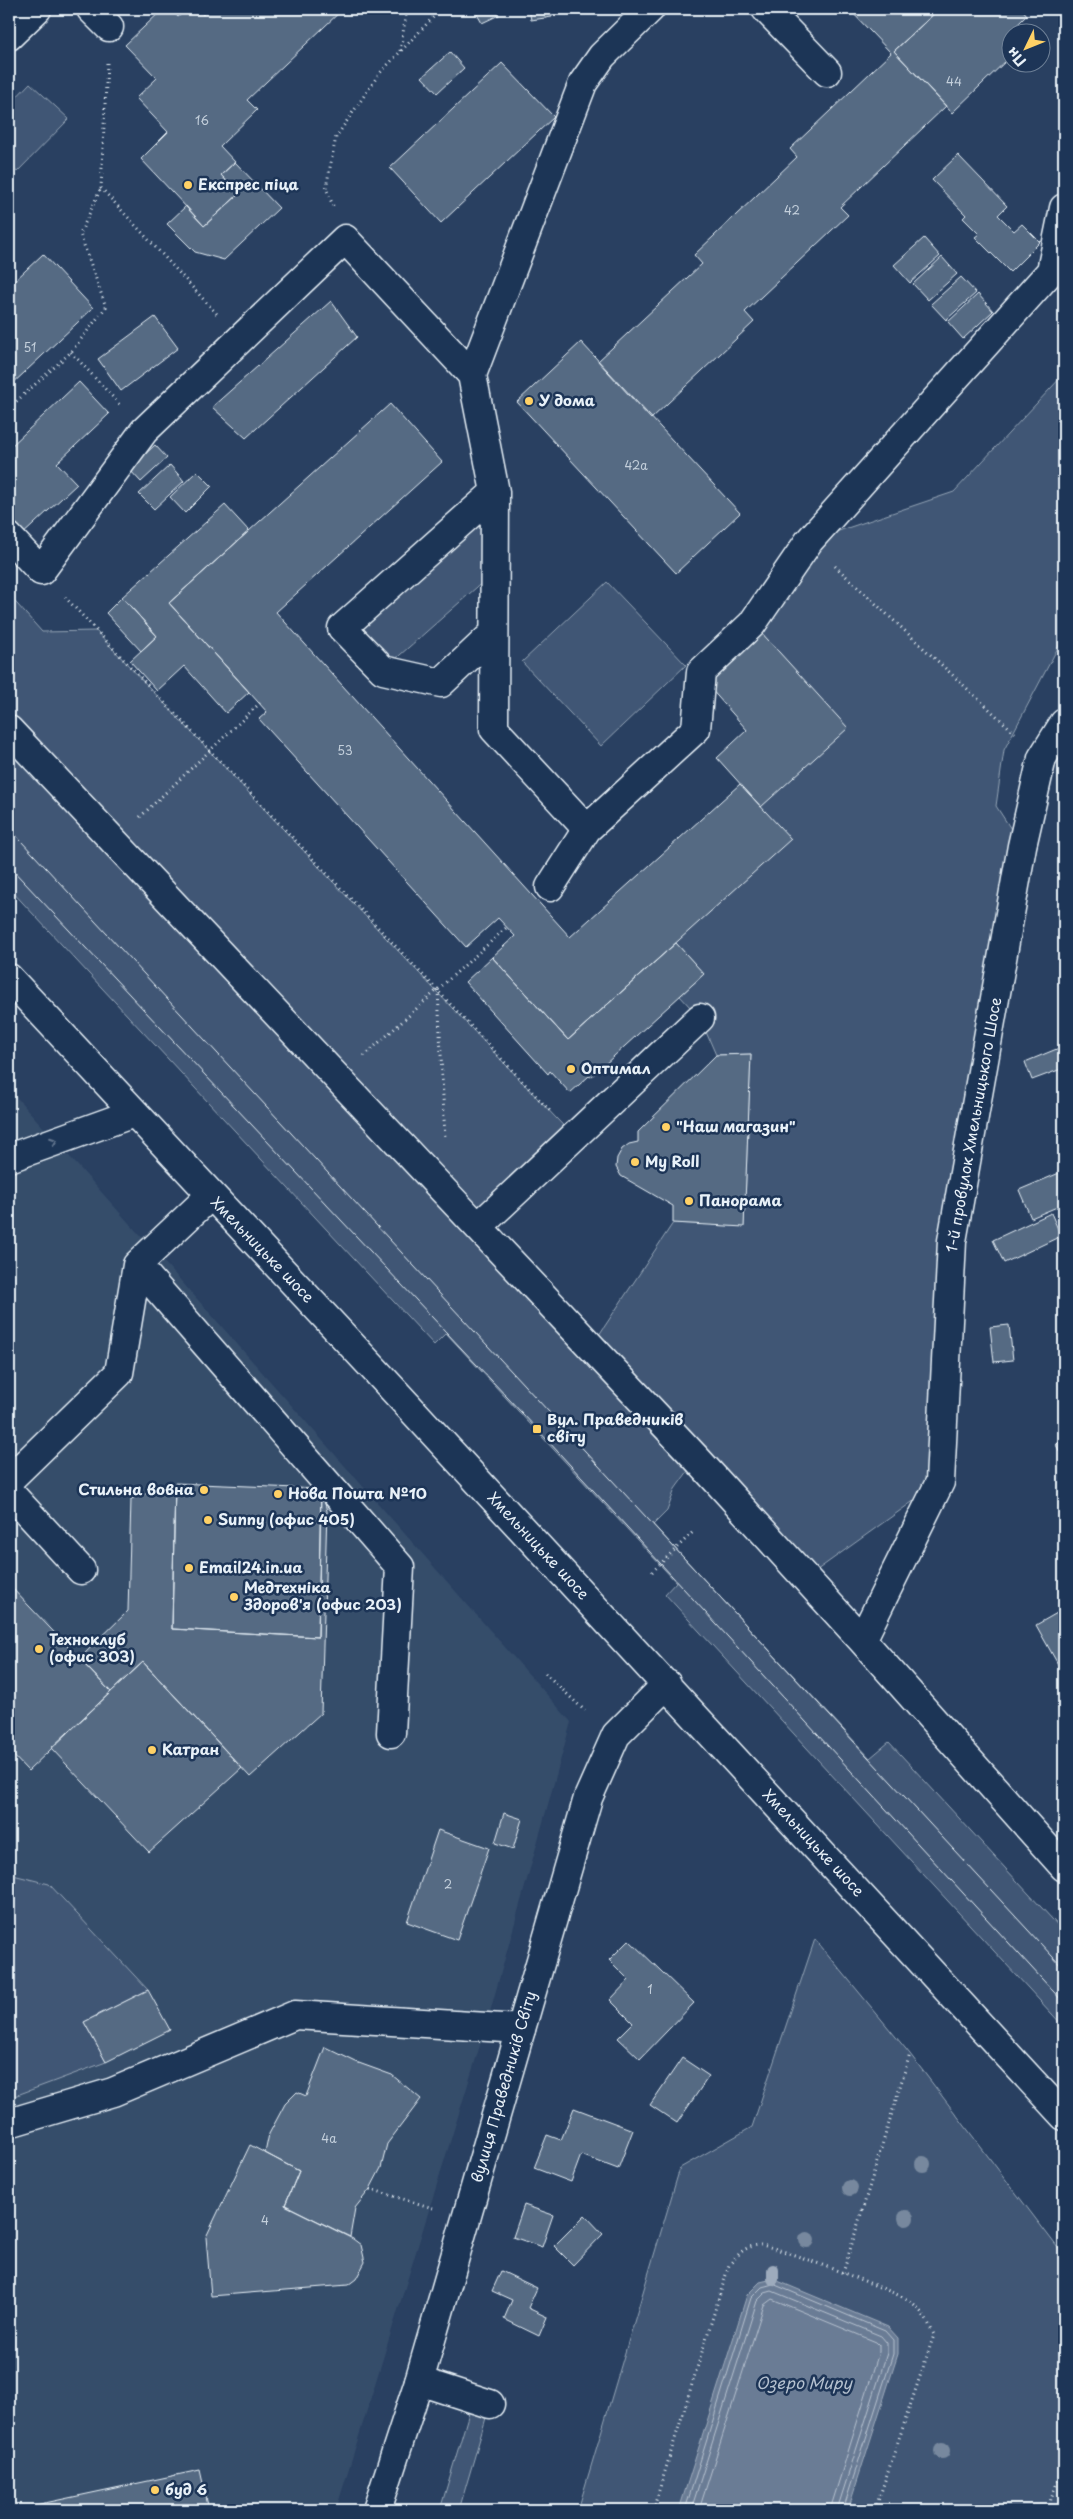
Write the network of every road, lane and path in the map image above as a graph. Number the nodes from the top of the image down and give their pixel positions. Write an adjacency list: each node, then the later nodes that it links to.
1 (37, 9): 7 (main road)
2 (407, 9): 8 (path)
3 (441, 9): 8 (path)
4 (650, 9): 15 (main road)
5 (766, 9): 9 (main road)
6 (100, 18): 10 (path)
7 (9, 36)
8 (400, 52): 12 (path)
9 (827, 72)
10 (101, 188): 13 (path); 14 (path)
11 (1064, 208): 20 (main road)
12 (345, 239): 13 (main road); 15 (main road)
13 (241, 340): 17 (main road)
14 (71, 352): 16 (path); 17 (path)
15 (472, 375): 18 (main road)
16 (9, 408)
17 (144, 431): 21 (main road)
18 (495, 492): 22 (main road); 22 (main road)
19 (9, 537): 21 (main road)
20 (808, 542): 27 (path); 28 (main road)
21 (41, 571): 26 (path)
22 (493, 634): 28 (main road)
23 (260, 704): 26 (path)
24 (1064, 723): 27 (main road, 1-й провулок Хмельницького Шосе)
25 (9, 730): 29 (main road)
26 (210, 753): 29 (path); 33 (path)
27 (1042, 758): 48 (main road, 1-й провулок Хмельницького Шосе)
28 (586, 829): 30 (main road)
29 (113, 842): 35 (main road)
30 (550, 887)
31 (506, 928): 33 (path)
32 (9, 978): 36 (main road, Хмельницьке шосе)
33 (438, 990): 35 (path); 37 (path); 39 (path)
34 (700, 1018): 37 (main road)
35 (338, 1080): 39 (main road)
36 (134, 1113): 38 (main road, one-way to 36); 40 (main road, Хмельницьке шосе)
37 (574, 1137): 41 (main road)
38 (9, 1158)
39 (448, 1194): 41 (main road)
40 (210, 1196): 42 (main road); 50 (main road, Хмельницьке шосе)
41 (478, 1227): 48 (main road)
42 (137, 1265): 43 (main road); 52 (main road)
43 (9, 1480)
44 (9, 1492): 46 (main road)
45 (694, 1531): 47 (path)
46 (81, 1570)
47 (652, 1572)
48 (862, 1640): 53 (main road)
49 (544, 1673): 51 (path)
50 (667, 1684): 54 (main road, вулиця Праведників Світу); 56 (main road, Хмельницьке шосе)
51 (585, 1711)
52 (391, 1733)
53 (1064, 1867)
54 (521, 2028): 57 (main road); 61 (main road, вулиця Праведників Світу)
55 (910, 2054): 60 (path)
56 (1064, 2116)
57 (9, 2123)
58 (370, 2189): 59 (path)
59 (434, 2208)
60 (843, 2274): 65 (path); 66 (path)
61 (419, 2381): 62 (main road); 64 (main road, вулиця Праведників Світу)
62 (490, 2404)
63 (1064, 2464): 67 (path)
64 (376, 2510)
65 (653, 2510)
66 (875, 2510)
67 (1049, 2510)

